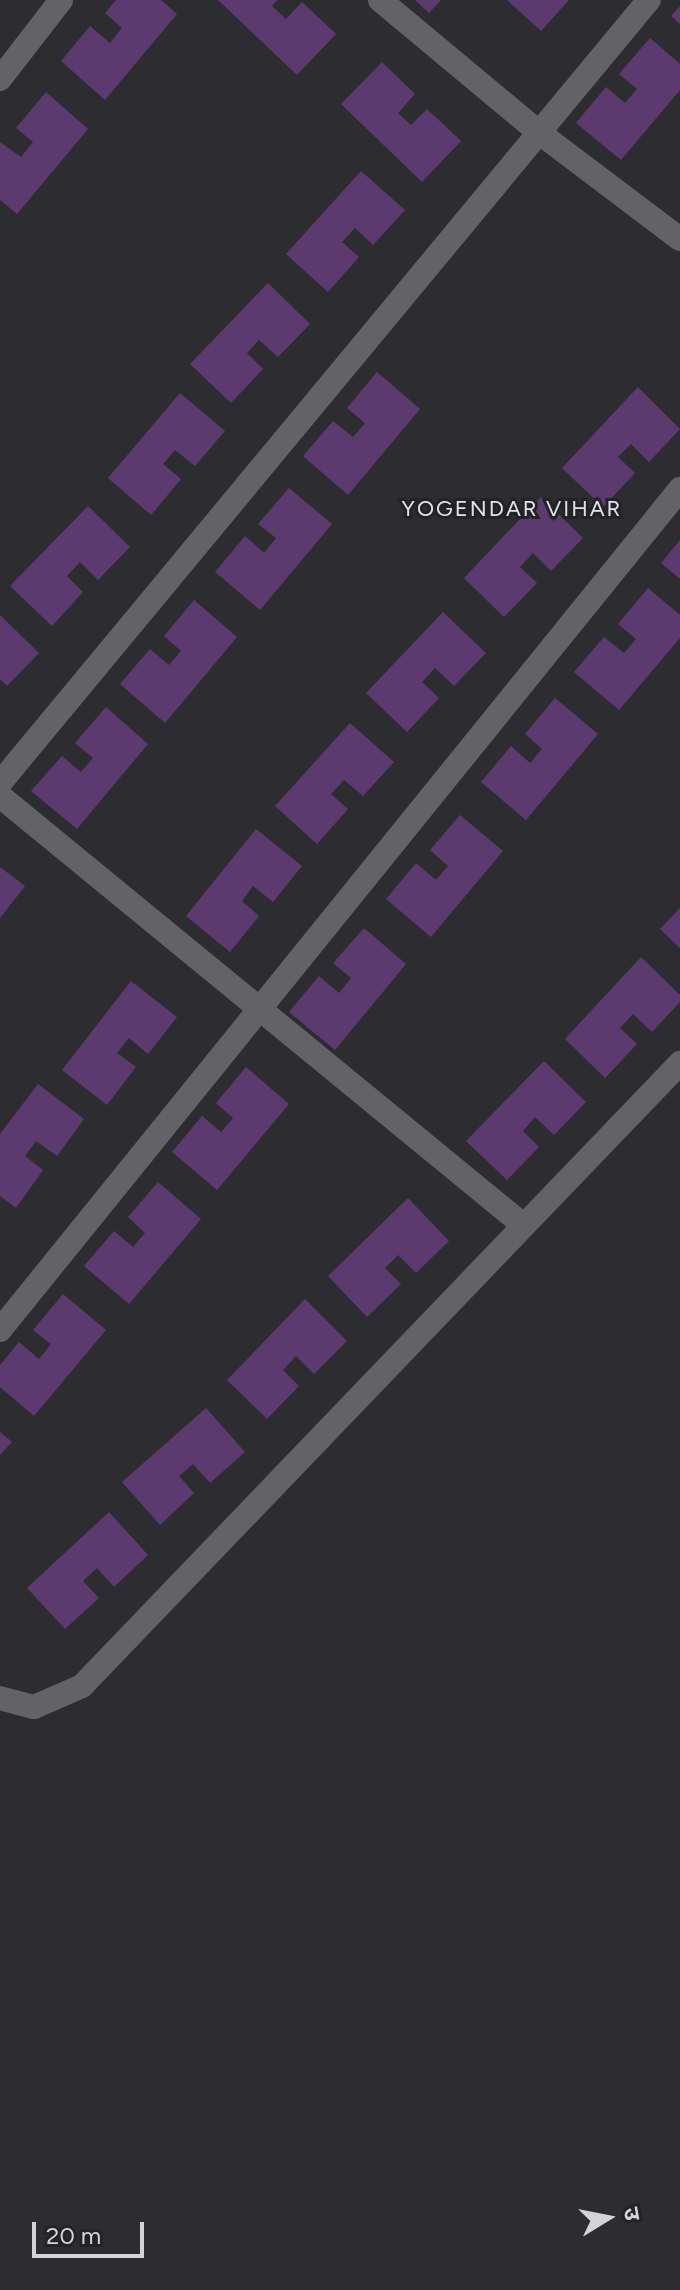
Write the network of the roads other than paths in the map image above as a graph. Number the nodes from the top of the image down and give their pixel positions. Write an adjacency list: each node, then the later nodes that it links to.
1 (61, 0): 4 (lane)
2 (380, 0): 5 (lane)
3 (649, 0): 5 (lane)
4 (0, 79)
5 (541, 134): 6 (lane); 8 (lane)
6 (680, 239)
7 (680, 489): 10 (lane)
8 (0, 783)
9 (0, 796): 10 (lane)
10 (261, 1012): 12 (lane); 13 (lane)
11 (680, 1063): 12 (lane)
12 (522, 1224): 14 (lane)
13 (0, 1330)
14 (0, 1698)

